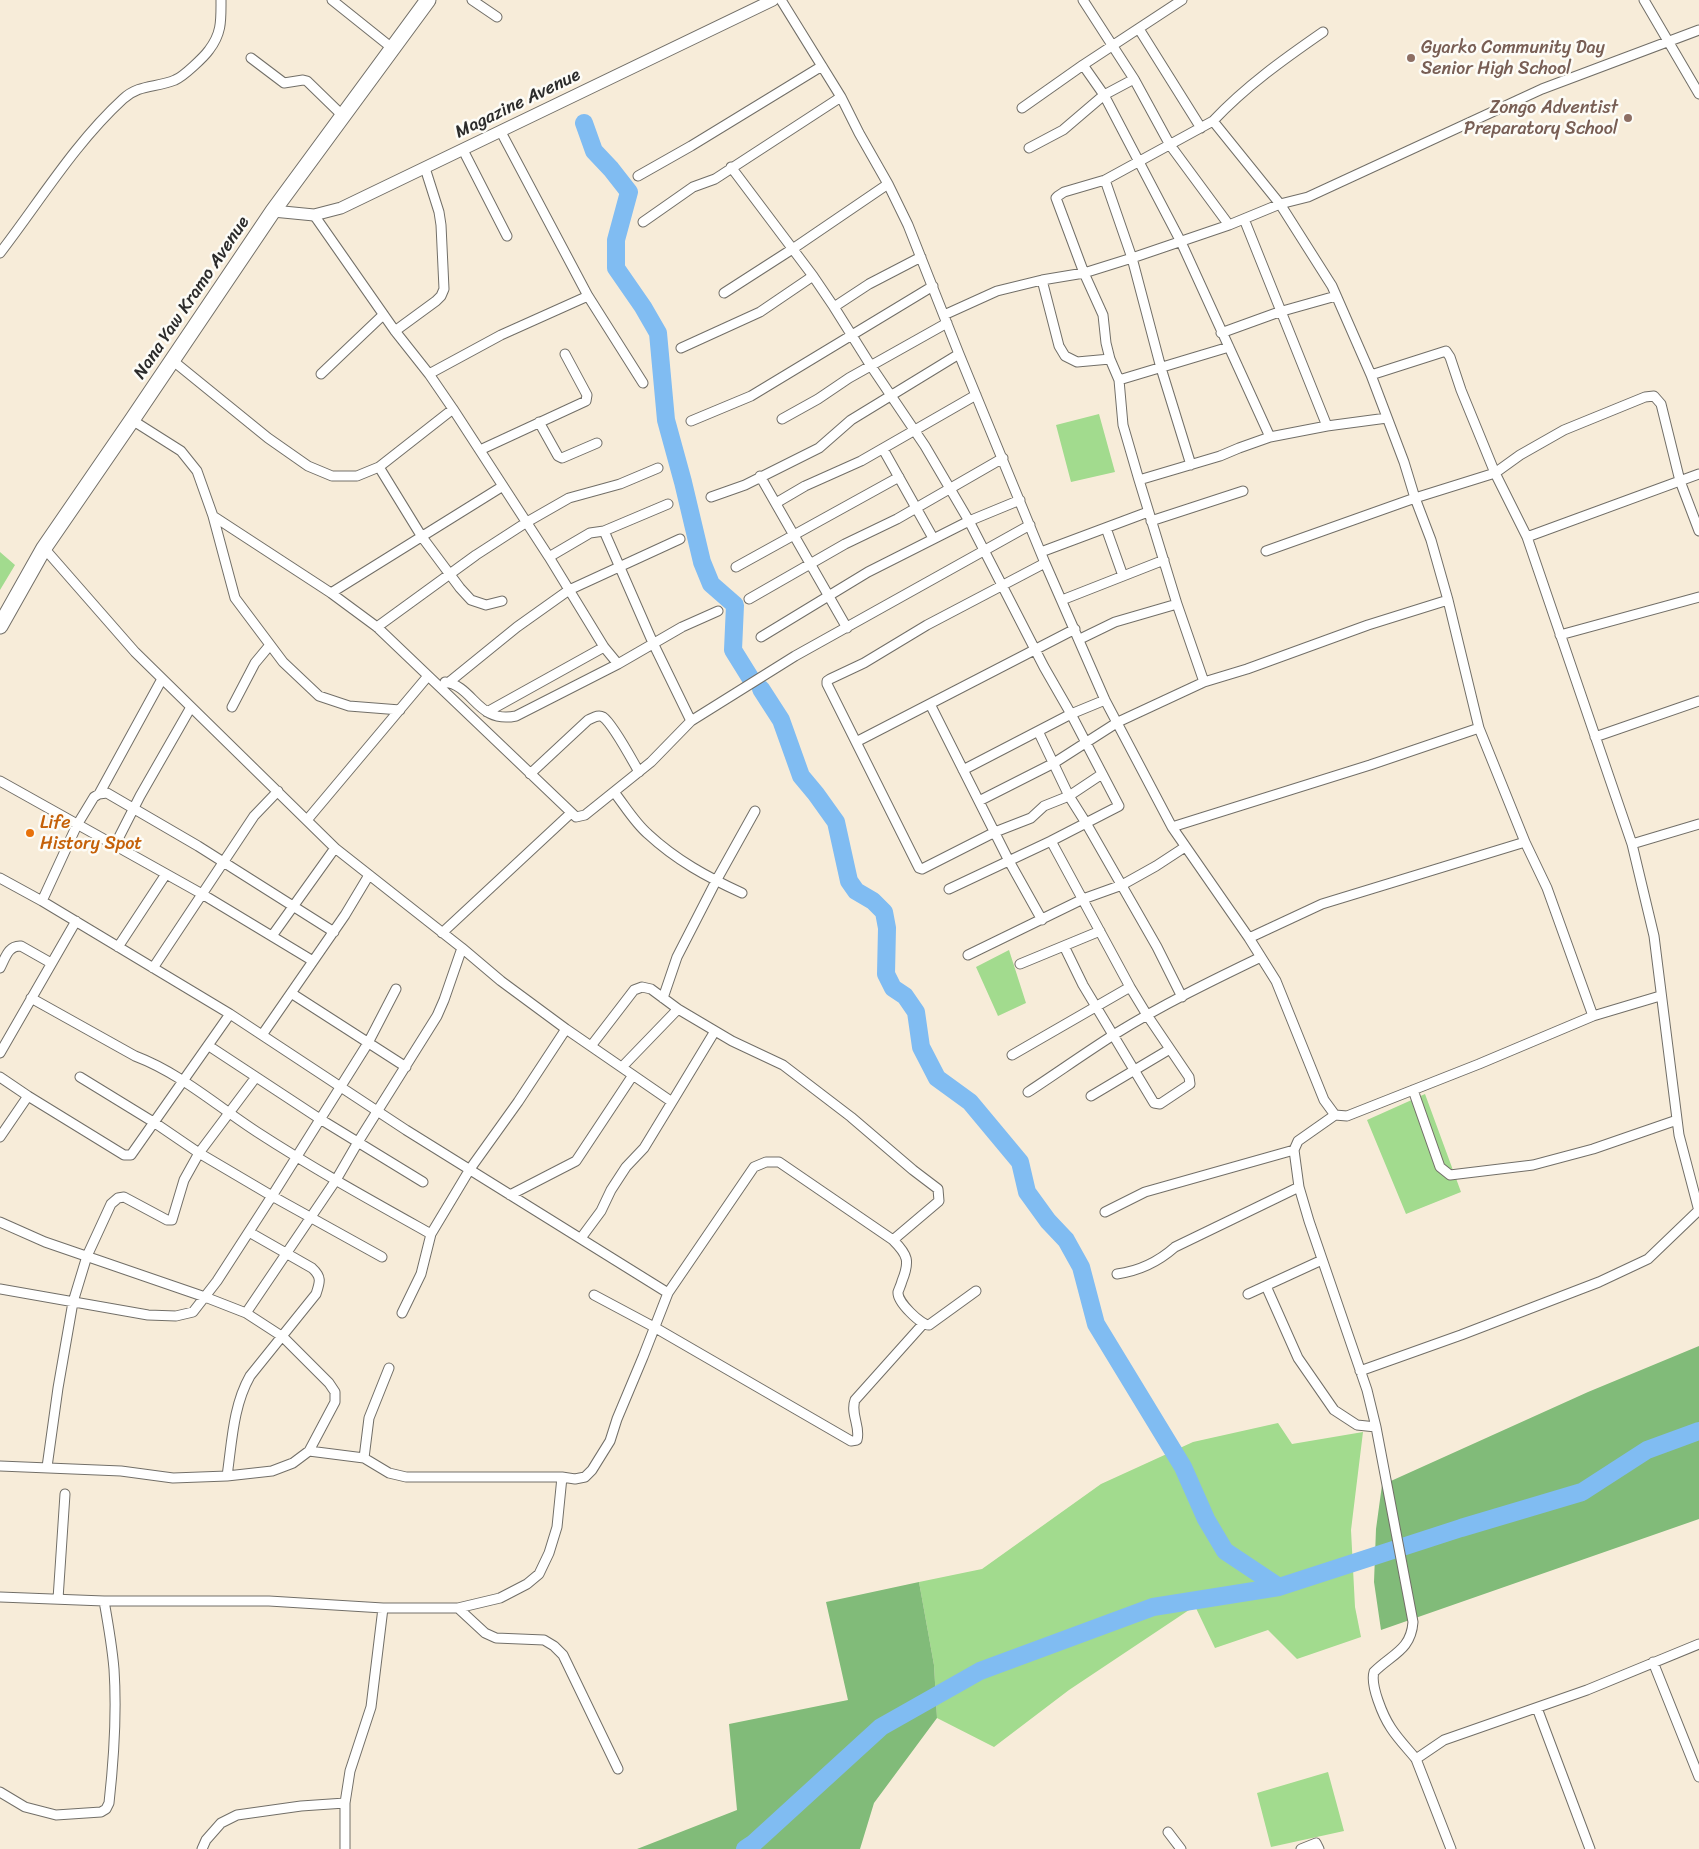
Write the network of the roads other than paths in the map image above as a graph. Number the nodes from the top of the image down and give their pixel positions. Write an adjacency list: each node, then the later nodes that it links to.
1 (221, 0): 47 (street)
2 (332, 0): 16 (street)
3 (428, 0): 16 (main road, Nana Yaw Kramo Avenue)
4 (472, 0): 10 (street)
5 (773, 0): 28 (street, Magazine Avenue)
6 (781, 0): 19 (street)
7 (1083, 0): 15 (street)
8 (1182, 0): 11 (street)
9 (1644, 0): 14 (street)
10 (497, 17)
11 (1139, 29): 15 (street); 27 (street)
12 (1699, 30): 14 (street)
13 (1323, 32): 26 (street)
14 (1669, 41): 21 (street); 38 (street)
15 (1113, 46): 18 (street); 20 (street)
16 (392, 48): 25 (main road, Nana Yaw Kramo Avenue)
17 (251, 58): 25 (street)
18 (1082, 65): 22 (street); 24 (street)
19 (822, 66): 23 (street); 35 (street)
20 (1134, 79): 22 (street); 29 (street)
21 (1699, 94)
22 (1104, 95): 30 (street); 32 (street)
23 (841, 96): 34 (street); 37 (street)
24 (1022, 108)
25 (343, 116): 39 (main road, Nana Yaw Kramo Avenue)
26 (1213, 121): 27 (street); 38 (street)
27 (1201, 128): 29 (street)
28 (500, 132): 31 (street, Magazine Avenue); 55 (street)
29 (1170, 145): 32 (street); 43 (street)
30 (1029, 148)
31 (463, 150): 33 (street, Magazine Avenue); 44 (street)
32 (1139, 162): 36 (street); 45 (street)
33 (425, 168): 40 (street, Magazine Avenue); 61 (street)
34 (731, 168): 42 (street); 46 (street)
35 (638, 176)
36 (1106, 180): 49 (street); 50 (street)
37 (888, 184): 46 (street); 48 (street)
38 (1280, 204): 41 (street); 56 (street)
39 (272, 211): 40 (street, Magazine Avenue); 69 (main road, Nana Yaw Kramo Avenue)
40 (314, 215): 59 (street)
41 (1244, 218): 43 (street); 58 (street)
42 (643, 222)
43 (1229, 224): 45 (street)
44 (507, 236)
45 (1181, 242): 49 (street); 62 (street)
46 (794, 248): 51 (street); 54 (street)
47 (0, 253)
48 (921, 257): 53 (street); 57 (street)
49 (1132, 258): 50 (street); 71 (street)
50 (1084, 272): 52 (street); 68 (street)
51 (813, 276): 57 (street); 65 (street)
52 (1042, 280): 60 (street); 68 (street)
53 (933, 286): 60 (street); 63 (street)
54 (724, 293)
55 (588, 296): 73 (street); 76 (street)
56 (1336, 296): 58 (street); 74 (street)
57 (834, 307): 63 (street)
58 (1281, 311): 62 (street); 85 (street)
59 (383, 315): 61 (street); 72 (street)
60 (946, 319): 67 (street); 70 (street)
61 (395, 331): 73 (street)
62 (1221, 333): 64 (street)
63 (852, 336): 70 (street); 83 (street)
64 (1229, 347): 71 (street); 87 (street)
65 (681, 348)
66 (565, 354): 84 (street)
67 (959, 354): 77 (street); 78 (street)
68 (1110, 359): 75 (street)
69 (172, 360): 82 (main road, Nana Yaw Kramo Avenue); 93 (street)
70 (871, 366): 77 (street); 81 (street)
71 (1161, 368): 75 (street); 92 (street)
72 (321, 374)
73 (429, 374): 79 (street)
74 (1371, 375): 80 (street); 95 (street)
75 (1119, 380): 99 (street)
76 (642, 383)
77 (891, 395): 86 (street); 97 (street)
78 (976, 395): 86 (street); 91 (street)
79 (453, 409): 90 (street); 93 (street)
80 (1387, 418): 85 (street); 105 (street)
81 (782, 419)
82 (132, 420): 110 (street); 123 (main road, Nana Yaw Kramo Avenue)
83 (691, 421)
84 (539, 422): 88 (street); 90 (street)
85 (1327, 426): 87 (street)
86 (914, 431): 89 (street); 102 (street)
87 (1270, 437): 92 (street)
88 (596, 443)
89 (883, 449): 98 (street); 107 (street)
90 (480, 450): 101 (street)
91 (1003, 458): 102 (street); 106 (street)
92 (1191, 466): 99 (street)
93 (379, 467): 119 (street)
94 (658, 468): 113 (street)
95 (1495, 472): 100 (street); 105 (street); 120 (street)
96 (1699, 474): 100 (street)
97 (760, 476): 104 (street); 107 (street)
98 (899, 477): 109 (street); 118 (street)
99 (1139, 480): 111 (street)
100 (1680, 481): 117 (street); 120 (street)
101 (503, 486): 113 (street); 119 (street)
102 (950, 488): 109 (street); 112 (street)
103 (1243, 490): 111 (street)
104 (712, 497)
105 (1415, 498): 125 (street); 142 (street)
106 (1020, 500): 112 (street); 114 (street)
107 (776, 503): 118 (street)
108 (668, 504): 116 (street)
109 (917, 507): 121 (street); 130 (street)
110 (213, 516): 137 (street); 154 (street)
111 (1149, 516): 115 (street); 128 (street)
112 (969, 520): 121 (street); 124 (street)
113 (526, 522): 127 (street); 133 (street)
114 (1030, 525): 124 (street); 126 (street)
115 (1106, 528): 126 (street); 134 (street)
116 (604, 531): 127 (street); 132 (street)
117 (1699, 531)
118 (793, 535): 130 (street); 131 (street)
119 (422, 537): 133 (street); 137 (street)
120 (1527, 537): 150 (street)
121 (933, 538): 138 (street)
122 (680, 539): 132 (street)
123 (44, 548): 146 (main road, Nana Yaw Kramo Avenue); 159 (street)
124 (984, 550): 135 (street); 148 (street)
125 (1266, 551)
126 (1041, 552): 129 (street)
127 (549, 557): 136 (street)
128 (1164, 560): 134 (street); 144 (street)
129 (1046, 563): 135 (street); 141 (street)
130 (810, 564): 138 (street); 140 (street)
131 (736, 566)
132 (621, 567): 136 (street); 153 (street)
133 (450, 574): 143 (street); 147 (street)
134 (1123, 576): 141 (street)
135 (1003, 585): 156 (street); 175 (street)
136 (569, 590): 155 (street); 161 (street)
137 (331, 593): 147 (street)
138 (828, 596): 148 (street); 151 (street)
139 (1699, 597): 150 (street)
140 (749, 599)
141 (1062, 600): 149 (street)
142 (1448, 600): 160 (street); 172 (street)
143 (502, 601)
144 (1177, 604): 152 (street); 160 (street)
145 (718, 611): 153 (street)
146 (0, 626)
147 (377, 627): 158 (street)
148 (846, 628): 170 (street)
149 (1075, 629): 152 (street); 156 (street)
150 (1560, 636): 174 (street)
151 (760, 637)
152 (1080, 639): 162 (street)
153 (653, 643): 157 (street); 170 (street)
154 (270, 645): 166 (street); 167 (street)
155 (604, 647): 157 (street); 168 (street)
156 (1036, 650): 164 (street); 169 (street)
157 (618, 664): 168 (street)
158 (431, 678): 161 (street); 167 (street); 180 (street)
159 (162, 679): 165 (street); 185 (street)
160 (1204, 682): 171 (street)
161 (448, 683): 168 (street)
162 (1106, 700): 169 (street); 171 (street)
163 (1699, 701): 174 (street)
164 (930, 704): 175 (street); 178 (street)
165 (191, 707): 183 (street); 188 (street)
166 (232, 707)
167 (400, 710): 191 (street)
168 (487, 712)
169 (1071, 714): 173 (street); 176 (street)
170 (691, 722): 179 (street)
171 (1118, 722): 176 (street); 195 (street)
172 (1479, 728): 195 (street); 198 (street)
173 (1038, 731): 177 (street); 178 (street)
174 (1595, 737): 199 (street)
175 (856, 742): 196 (street)
176 (1086, 743): 177 (street); 181 (street)
177 (1054, 763): 186 (street); 187 (street)
178 (964, 770): 187 (street)
179 (639, 772): 180 (street); 184 (street)
180 (530, 774): 190 (street)
181 (1102, 774): 186 (street); 192 (street)
182 (0, 781): 194 (street)
183 (278, 791): 191 (street); 204 (street)
184 (614, 792): 190 (street); 208 (street)
185 (99, 794): 188 (street); 194 (street)
186 (1069, 796): 192 (street); 196 (street)
187 (979, 801): 196 (street)
188 (134, 809): 200 (street); 204 (street)
189 (755, 811): 208 (street)
190 (571, 813): 220 (street)
191 (308, 820): 202 (street)
192 (1086, 823): 197 (street); 209 (street)
193 (1699, 824): 199 (street)
194 (77, 825): 200 (street); 214 (street)
195 (1172, 827): 201 (street)
196 (995, 832): 203 (street)
197 (1051, 841): 203 (street); 213 (street)
198 (1525, 842): 222 (street); 244 (street)
199 (1632, 844): 237 (street)
200 (115, 845): 205 (street)
201 (1185, 847): 209 (street); 222 (street)
202 (335, 848): 206 (street); 215 (street)
203 (1009, 861): 210 (street); 216 (street)
204 (225, 862): 212 (street); 215 (street)
205 (166, 874): 212 (street); 224 (street)
206 (369, 875): 219 (street); 220 (street)
207 (0, 878): 214 (street)
208 (716, 881): 211 (street); 239 (street)
209 (1122, 884): 213 (street); 236 (street)
210 (949, 889)
211 (742, 893)
212 (202, 894): 221 (street); 232 (street)
213 (1082, 899): 216 (street); 218 (street)
214 (42, 901): 217 (street)
215 (294, 906): 219 (street); 221 (street)
216 (1042, 920): 226 (street)
217 (76, 921): 224 (street); 229 (street)
218 (1100, 931): 223 (street); 233 (street)
219 (334, 932): 228 (street)
220 (442, 932): 225 (street)
221 (272, 936): 228 (street)
222 (1249, 938): 227 (street)
223 (1064, 946): 230 (street); 240 (street)
224 (118, 947): 232 (street)
225 (462, 948): 245 (street); 255 (street)
226 (968, 955)
227 (1261, 956): 236 (street); 271 (street)
228 (313, 961): 235 (street)
229 (51, 963): 231 (street); 238 (street)
230 (1020, 964)
231 (0, 968)
232 (153, 968): 242 (street)
233 (1130, 986): 240 (street); 243 (street)
234 (396, 990): 249 (street)
235 (291, 993): 248 (street); 249 (street)
236 (1182, 996): 243 (street)
237 (1660, 996): 244 (street); 273 (street)
238 (31, 998): 253 (street); 262 (street)
239 (663, 998): 241 (street); 251 (street)
240 (1097, 1006): 247 (street); 254 (street)
241 (678, 1009): 246 (street); 256 (street)
242 (230, 1014): 248 (street); 250 (street)
243 (1147, 1015): 247 (street); 252 (street)
244 (1593, 1016): 264 (street)
245 (566, 1029): 251 (street); 280 (street)
246 (715, 1031): 268 (street); 293 (street)
247 (1114, 1034): 257 (street); 265 (street)
248 (262, 1035): 263 (street)
249 (368, 1043): 255 (street); 263 (street)
250 (208, 1046): 261 (street); 262 (street)
251 (591, 1046): 256 (street)
252 (1170, 1049): 257 (street); 257 (street)
253 (0, 1053)
254 (1012, 1055)
255 (406, 1067): 269 (street)
256 (622, 1067): 258 (street)
257 (1135, 1071): 267 (street)
258 (633, 1075): 268 (street); 285 (street)
259 (0, 1077): 266 (street)
260 (80, 1077): 274 (street)
261 (256, 1077): 270 (street); 272 (street)
262 (184, 1081): 270 (street); 274 (street)
263 (341, 1087): 269 (street); 272 (street)
264 (1413, 1090): 271 (street); 273 (street)
265 (1028, 1092)
266 (28, 1096): 274 (street); 275 (street)
267 (1091, 1096)
268 (672, 1102): 292 (street)
269 (378, 1112): 276 (street); 280 (street)
270 (230, 1114): 278 (street); 279 (street)
271 (1335, 1115): 277 (street)
272 (320, 1119): 276 (street); 279 (street)
273 (1677, 1120): 286 (street)
274 (155, 1123): 278 (street)
275 (0, 1136)
276 (358, 1142): 281 (street); 282 (street)
277 (1294, 1150): 283 (street); 287 (street)
278 (199, 1152): 284 (street); 295 (street)
279 (296, 1158): 281 (street); 284 (street)
280 (470, 1169): 285 (street); 291 (street)
281 (336, 1180): 288 (street); 291 (street)
282 (423, 1182)
283 (1300, 1187): 297 (street); 298 (street)
284 (272, 1196): 288 (street); 290 (street)
285 (510, 1196): 292 (street)
286 (1699, 1210): 313 (street)
287 (1105, 1212)
288 (311, 1218): 294 (street); 296 (street)
289 (0, 1222): 295 (street)
290 (249, 1232): 294 (street); 305 (street)
291 (431, 1234): 308 (street)
292 (581, 1238): 302 (street)
293 (893, 1240): 302 (street); 309 (street)
294 (286, 1254): 307 (street); 311 (street)
295 (87, 1256): 305 (street); 306 (street)
296 (382, 1257)
297 (1322, 1260): 299 (street); 313 (street)
298 (1117, 1274)
299 (1266, 1286): 303 (street); 314 (street)
300 (0, 1289): 306 (street)
301 (976, 1290): 309 (street)
302 (668, 1293): 310 (street)
303 (1248, 1294)
304 (594, 1295): 310 (street)
305 (205, 1297): 306 (street); 307 (street)
306 (73, 1302): 318 (street)
307 (246, 1313): 311 (street)
308 (402, 1313)
309 (923, 1324): 310 (street)
310 (654, 1327): 320 (street)
311 (283, 1337): 315 (street); 319 (street)
312 (388, 1368): 316 (street)
313 (1360, 1371): 314 (street)
314 (1376, 1426): 330 (street)
315 (309, 1451): 316 (street); 319 (street)
316 (364, 1458): 320 (street)
317 (0, 1466): 318 (street)
318 (47, 1467): 319 (street)
319 (227, 1476)
320 (562, 1477): 326 (street)
321 (65, 1494): 323 (street)
322 (0, 1598): 323 (street)
323 (58, 1599): 324 (street)
324 (104, 1601): 325 (street); 333 (street)
325 (383, 1608): 326 (street); 334 (street)
326 (458, 1608): 331 (street)
327 (1699, 1644): 328 (street)
328 (1653, 1662): 329 (street); 332 (street)
329 (1537, 1708): 330 (street); 342 (street)
330 (1416, 1759): 341 (street)
331 (618, 1769)
332 (1699, 1775)
333 (0, 1792)
334 (345, 1803): 336 (street); 337 (street)
335 (1168, 1832): 338 (street)
336 (202, 1849)
337 (345, 1849)
338 (1181, 1849)
339 (1301, 1849): 340 (street)
340 (1319, 1849)
341 (1451, 1849)
342 (1590, 1849)

